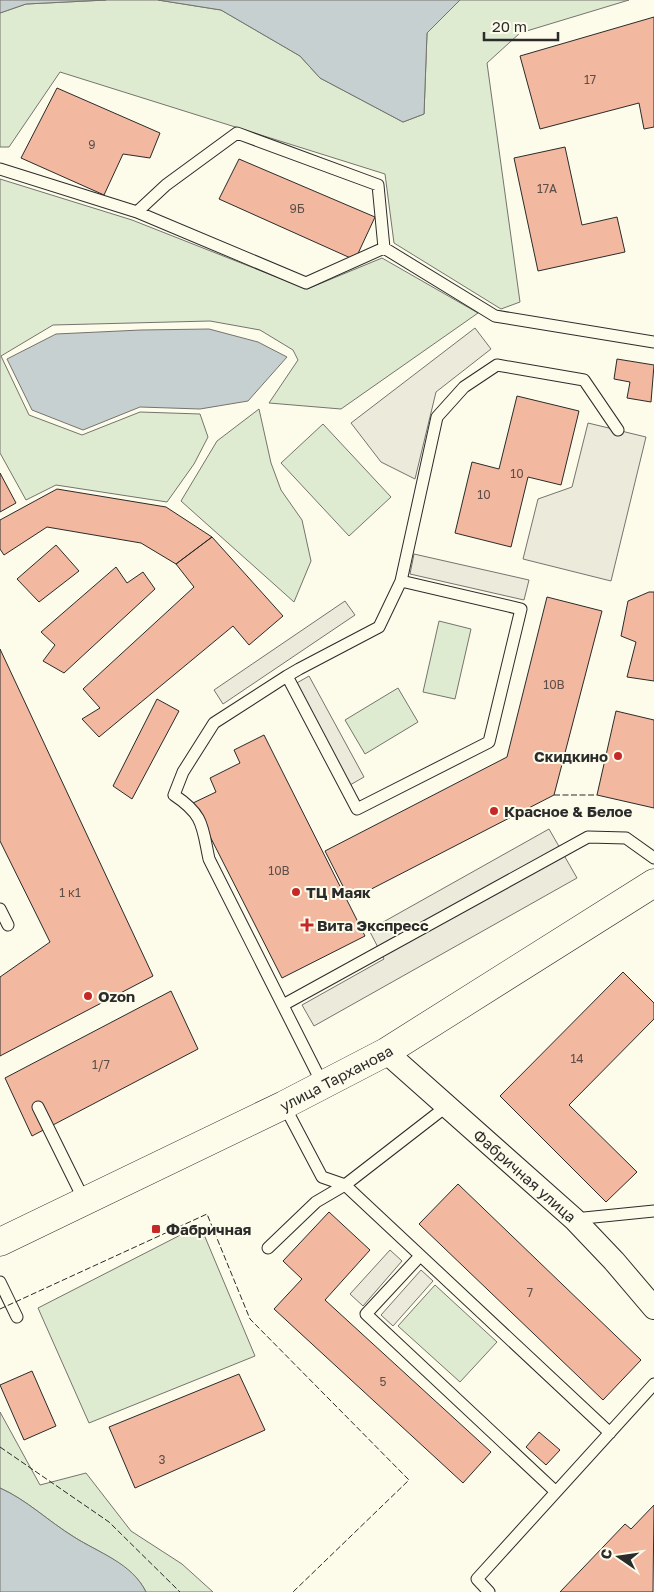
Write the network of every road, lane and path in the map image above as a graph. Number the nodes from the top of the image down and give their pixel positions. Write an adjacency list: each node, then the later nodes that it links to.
1 (0, 169): 2 (lane)
2 (137, 212): 3 (lane); 3 (lane)
3 (384, 248): 4 (lane)
4 (654, 342)
5 (618, 430): 6 (lane)
6 (401, 581): 7 (lane); 7 (lane)
7 (287, 676): 12 (lane)
8 (654, 858): 12 (lane)
9 (654, 883): 13 (main road, улица Тарханова)
10 (0, 909): 11 (lane)
11 (8, 924)
12 (282, 1005): 14 (lane)
13 (386, 1052): 14 (main road, улица Тарханова); 16 (street, Фабричная улица)
14 (323, 1085): 15 (main road, улица Тарханова)
15 (284, 1105): 18 (lane); 19 (main road, улица Тарханова)
16 (446, 1106): 18 (lane); 21 (street, Фабричная улица)
17 (38, 1108): 19 (lane)
18 (345, 1185): 23 (lane); 24 (lane)
19 (84, 1200): 22 (main road, улица Тарханова)
20 (654, 1211): 21 (lane)
21 (574, 1219): 26 (street, Фабричная улица)
22 (0, 1242)
23 (268, 1248)
24 (420, 1256): 29 (lane); 30 (lane)
25 (0, 1282): 27 (lane)
26 (654, 1308)
27 (17, 1317)
28 (654, 1384): 29 (lane)
29 (610, 1433): 30 (lane)
30 (556, 1492): 31 (lane)
31 (489, 1592)

